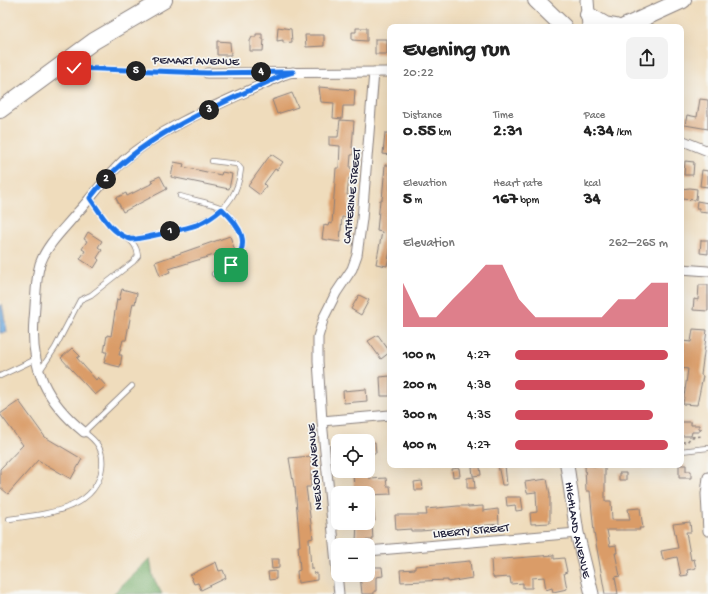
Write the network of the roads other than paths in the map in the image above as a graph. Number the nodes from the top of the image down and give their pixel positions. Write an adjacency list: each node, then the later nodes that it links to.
1 (164, 0): 14 (highway)
2 (536, 0): 6 (highway)
3 (683, 0): 4 (highway)
4 (668, 3): 8 (highway)
5 (588, 14): 7 (highway)
6 (561, 24)
7 (604, 24)
8 (630, 24)
9 (74, 68): 13 (lane, PEMART AVENUE)
10 (293, 72): 11 (street, PEMART AVENUE); 13 (street, PEMART AVENUE); 19 (street)
11 (374, 72): 12 (street, PEMART AVENUE); 25 (street, CATHERINE STREET)
12 (387, 72)
13 (207, 73)
14 (0, 110)
15 (684, 141): 16 (street)
16 (708, 152)
17 (212, 162): 20 (lane)
18 (180, 196): 20 (lane)
19 (90, 198): 21 (lane); 26 (street)
20 (222, 209): 21 (lane); 24 (lane)
21 (132, 240): 27 (lane)
22 (684, 269): 23 (street)
23 (708, 271)
24 (214, 274)
25 (318, 337): 31 (street, NELSON AVENUE)
26 (36, 359): 27 (street); 28 (lane)
27 (39, 372): 32 (street)
28 (0, 376)
29 (132, 386): 32 (lane)
30 (387, 415): 31 (street)
31 (322, 421): 41 (street, NELSON AVENUE)
32 (84, 432): 38 (lane)
33 (708, 448): 34 (lane)
34 (684, 451)
35 (567, 468): 40 (street, HIGHLAND AVENUE)
36 (708, 477): 37 (street)
37 (708, 514): 39 (street)
38 (8, 519)
39 (708, 531)
40 (577, 533): 42 (street, LIBERTY STREET); 45 (street, HIGHLAND AVENUE)
41 (334, 538)
42 (375, 550)
43 (338, 582): 44 (street, NELSON AVENUE)
44 (339, 594)
45 (592, 594)

